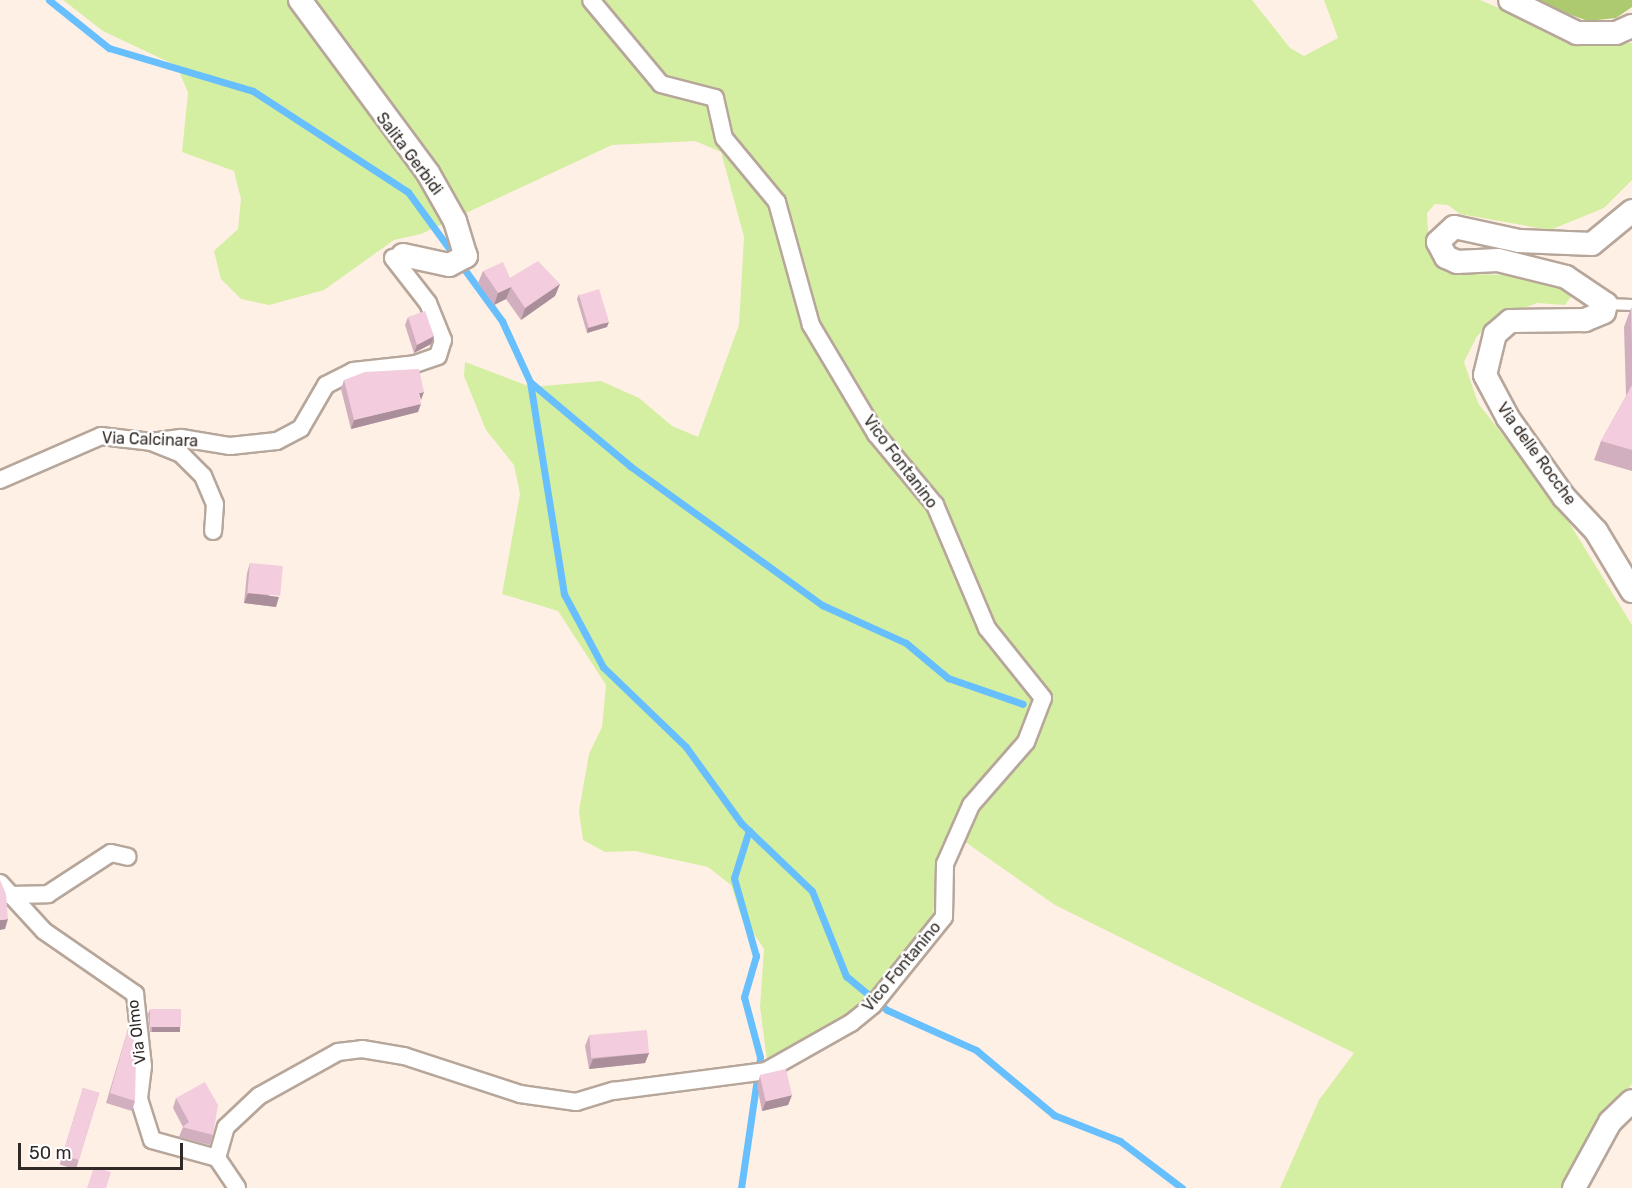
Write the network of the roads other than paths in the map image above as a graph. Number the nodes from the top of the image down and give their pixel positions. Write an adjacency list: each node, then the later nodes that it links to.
1 (300, 0): 6 (street, Salita Gerbidi)
2 (591, 0): 16 (street, Vico Fontanino)
3 (1510, 0): 4 (street)
4 (1632, 27)
5 (1632, 211): 7 (street)
6 (403, 255): 9 (street, Via Calcinara)
7 (1606, 304): 8 (lane); 12 (street, Via delle Rocche)
8 (1632, 305)
9 (151, 442): 10 (street, Via Calcinara); 11 (street)
10 (0, 480)
11 (213, 531)
12 (1632, 591)
13 (128, 857): 14 (street)
14 (4, 889): 16 (street, Via Olmo)
15 (1632, 1101): 18 (street)
16 (217, 1158): 17 (street)
17 (237, 1188)
18 (1574, 1188)

